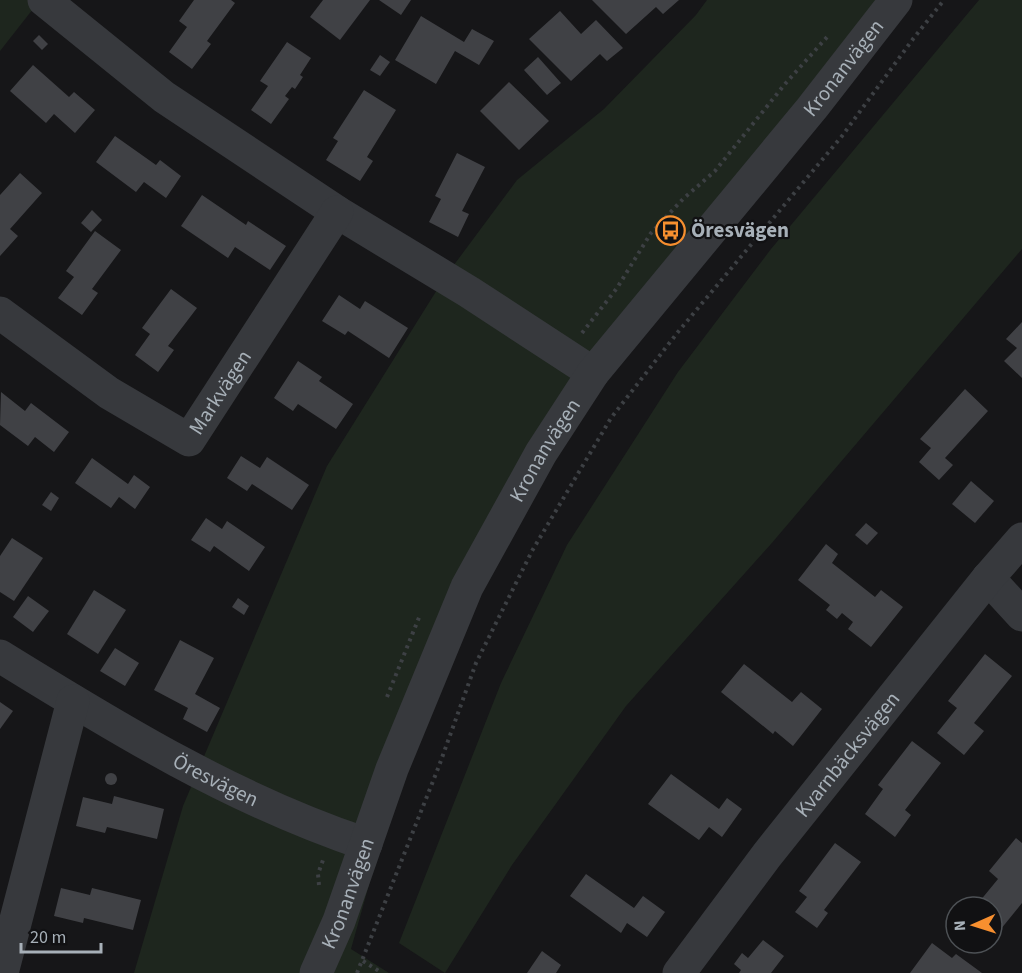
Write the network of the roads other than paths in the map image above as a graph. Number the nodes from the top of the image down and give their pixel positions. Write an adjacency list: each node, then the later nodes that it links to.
1 (44, 0): 3 (street)
2 (896, 0): 5 (street, Kronanvägen)
3 (337, 212): 4 (street, Markvägen); 5 (street)
4 (0, 313)
5 (593, 373): 11 (street, Kronanvägen)
6 (1022, 539): 7 (street, Kvarnbäcksvägen)
7 (988, 578): 8 (street); 14 (street, Kvarnbäcksvägen)
8 (1022, 615)
9 (0, 656): 10 (street, Öresvägen)
10 (73, 701): 11 (street, Öresvägen); 12 (street)
11 (366, 844): 13 (street, Kronanvägen)
12 (2, 973)
13 (316, 973)
14 (679, 973)

